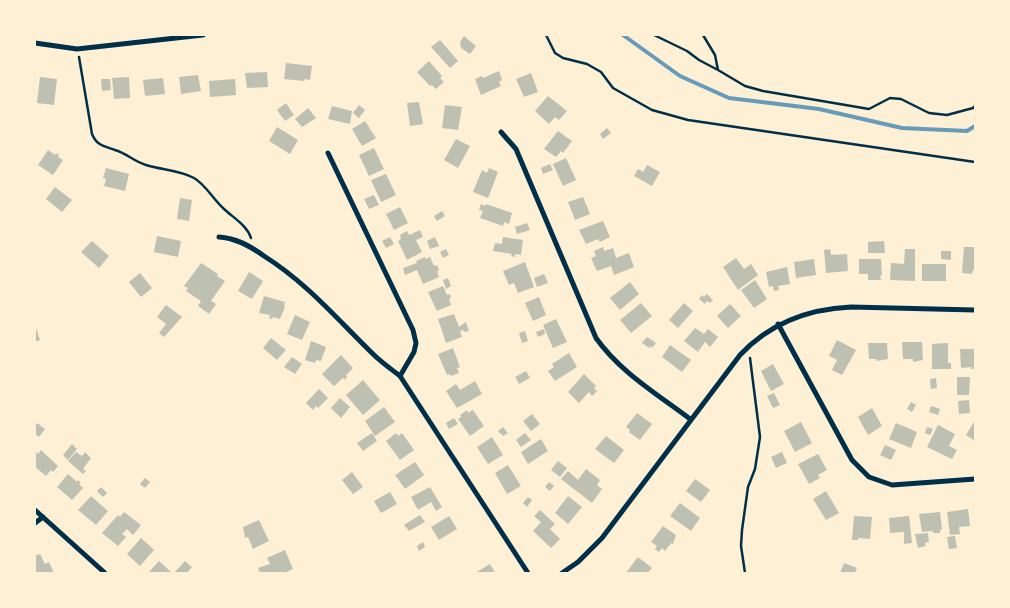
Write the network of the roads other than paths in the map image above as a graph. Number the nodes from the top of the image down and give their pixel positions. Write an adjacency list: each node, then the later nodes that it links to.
1 (203, 35): 2 (street)
2 (35, 43)
3 (501, 132): 9 (street)
4 (328, 153): 8 (street)
5 (219, 237): 8 (street)
6 (975, 310): 7 (street)
7 (778, 324): 9 (street); 10 (street)
8 (400, 376): 15 (street)
9 (690, 419): 16 (street)
10 (975, 479)
11 (35, 510): 12 (street)
12 (43, 517): 13 (street); 14 (street)
13 (35, 523)
14 (105, 573)
15 (528, 573)
16 (562, 573)

